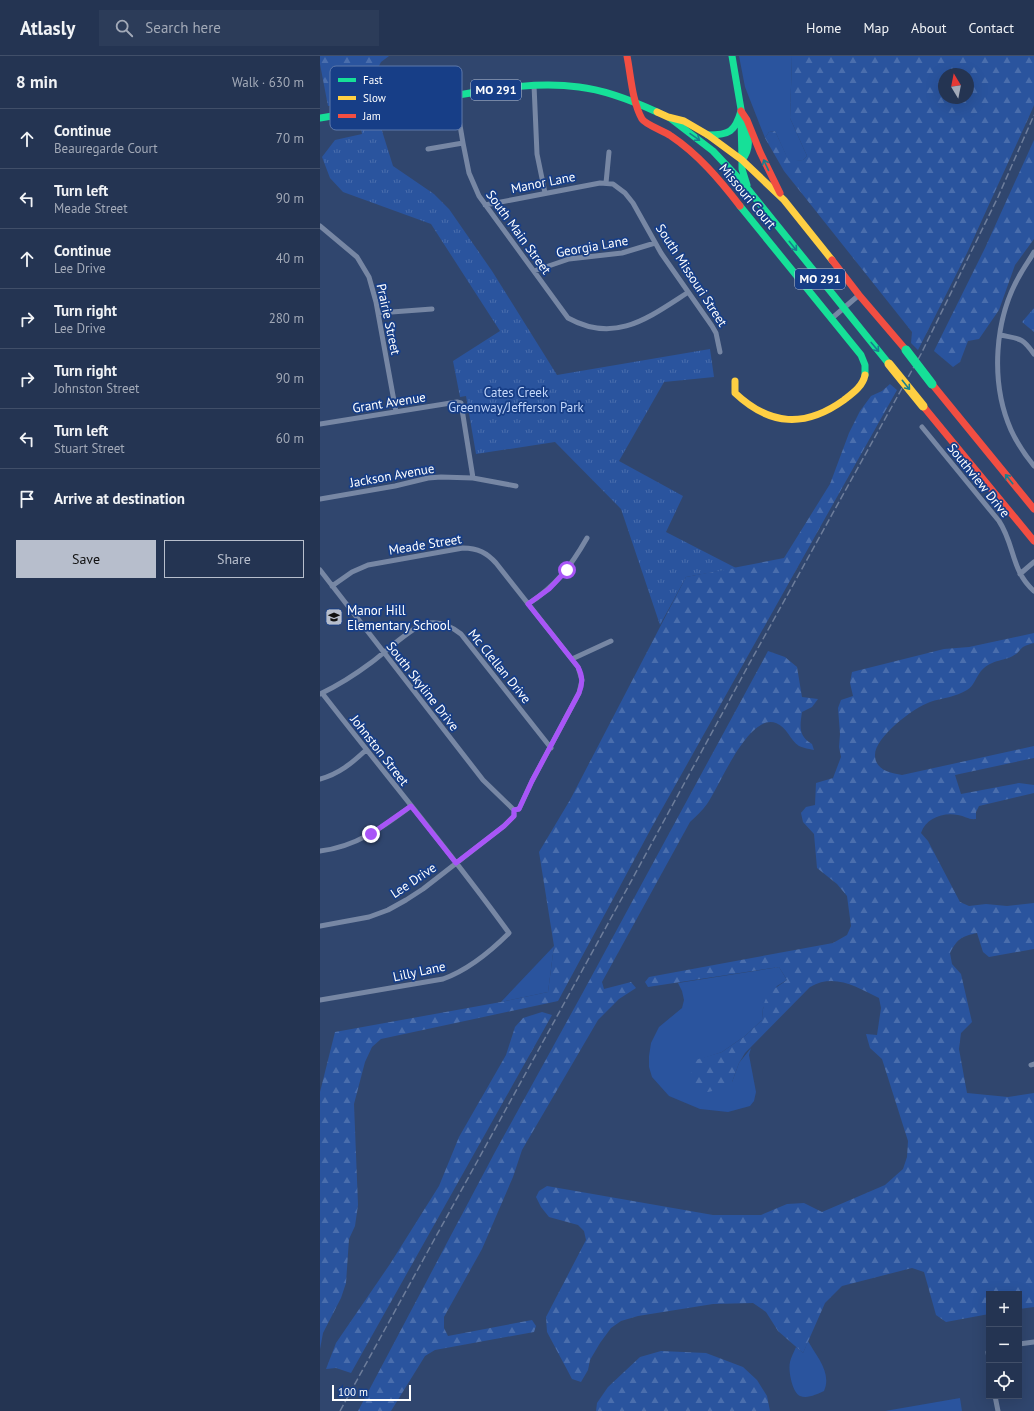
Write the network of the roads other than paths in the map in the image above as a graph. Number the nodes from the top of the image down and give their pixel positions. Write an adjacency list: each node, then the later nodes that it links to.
1 (627, 56): 5 (main road)
2 (732, 56): 6 (main road)
3 (534, 85): 4 (main road, MO 291); 5 (main road, MO 291); 18 (street)
4 (462, 95)
5 (636, 102): 8 (main road, MO 291); 31 (main road, Missouri Court)
6 (741, 111): 11 (main road); 16 (main road); 20 (main road, one-way to 6)
7 (330, 116): 9 (main road, MO 291)
8 (668, 117): 11 (main road, MO 291); 15 (main road, MO 291, one-way to 15)
9 (320, 118)
10 (461, 130): 12 (street, South Main Street)
11 (708, 135): 16 (main road, MO 291)
12 (463, 143): 13 (street); 21 (street, South Main Street)
13 (428, 150)
14 (609, 152): 17 (street)
15 (721, 159): 16 (main road); 19 (main road, MO 291)
16 (742, 160): 19 (main road); 20 (main road, MO 291)
17 (606, 183): 18 (street, Manor Lane); 23 (street, South Missouri Street)
18 (545, 193): 21 (street, Manor Lane)
19 (751, 194): 28 (main road, MO 291, one-way to 28)
20 (784, 200): 27 (main road, MO 291)
21 (485, 205): 25 (street, South Main Street)
22 (320, 226): 30 (street, Prairie Street)
23 (655, 243): 25 (street, Georgia Lane); 26 (street, South Missouri Street)
24 (1034, 252): 32 (street)
25 (534, 272): 26 (street, South Main Street)
26 (687, 293): 33 (street, South Missouri Street)
27 (859, 295): 28 (street); 43 (main road, MO 291, one-way to 27, bridge)
28 (843, 308): 31 (street); 45 (main road, MO 291, one-way to 45, bridge)
29 (432, 309): 30 (street)
30 (378, 313): 36 (street, Prairie Street)
31 (831, 319): 35 (main road, Missouri Court)
32 (1000, 335): 34 (street); 39 (street)
33 (720, 352)
34 (1034, 354)
35 (735, 381)
36 (396, 412): 37 (street, Grant Avenue); 40 (street, Grant Avenue)
37 (320, 424)
38 (922, 427): 48 (street, Southview Drive)
39 (1034, 466)
40 (473, 478): 41 (street, Jackson Avenue); 42 (street, Jackson Avenue)
41 (516, 486)
42 (320, 499)
43 (1034, 509)
44 (588, 538): 51 (street)
45 (1034, 541)
46 (1034, 562): 48 (street)
47 (320, 570): 49 (street, South Skyline Drive)
48 (1020, 574): 50 (street, Southview Drive)
49 (332, 586): 51 (street, Meade Street); 53 (street, South Skyline Drive)
50 (1034, 591)
51 (528, 604): 54 (street, Meade Street)
52 (611, 641): 54 (street)
53 (383, 653): 55 (street, Mc Clellan Drive); 56 (street, Mc Clellan Drive); 60 (street, South Skyline Drive)
54 (572, 659): 56 (street, Lee Drive)
55 (321, 693): 57 (street, Johnston Street)
56 (551, 748): 60 (street, Lee Drive)
57 (366, 750): 58 (street); 59 (street, Johnston Street)
58 (320, 778)
59 (411, 806): 61 (street); 62 (street, Johnston Street)
60 (514, 810): 62 (street, Lee Drive)
61 (320, 850)
62 (456, 863): 63 (street, Lee Drive); 64 (street, Johnston Street)
63 (320, 926)
64 (510, 933): 65 (street, Lilly Lane)
65 (320, 1000)
66 (1034, 1342): 67 (street)
67 (1022, 1344)
68 (996, 1399): 69 (street)
69 (998, 1411)

